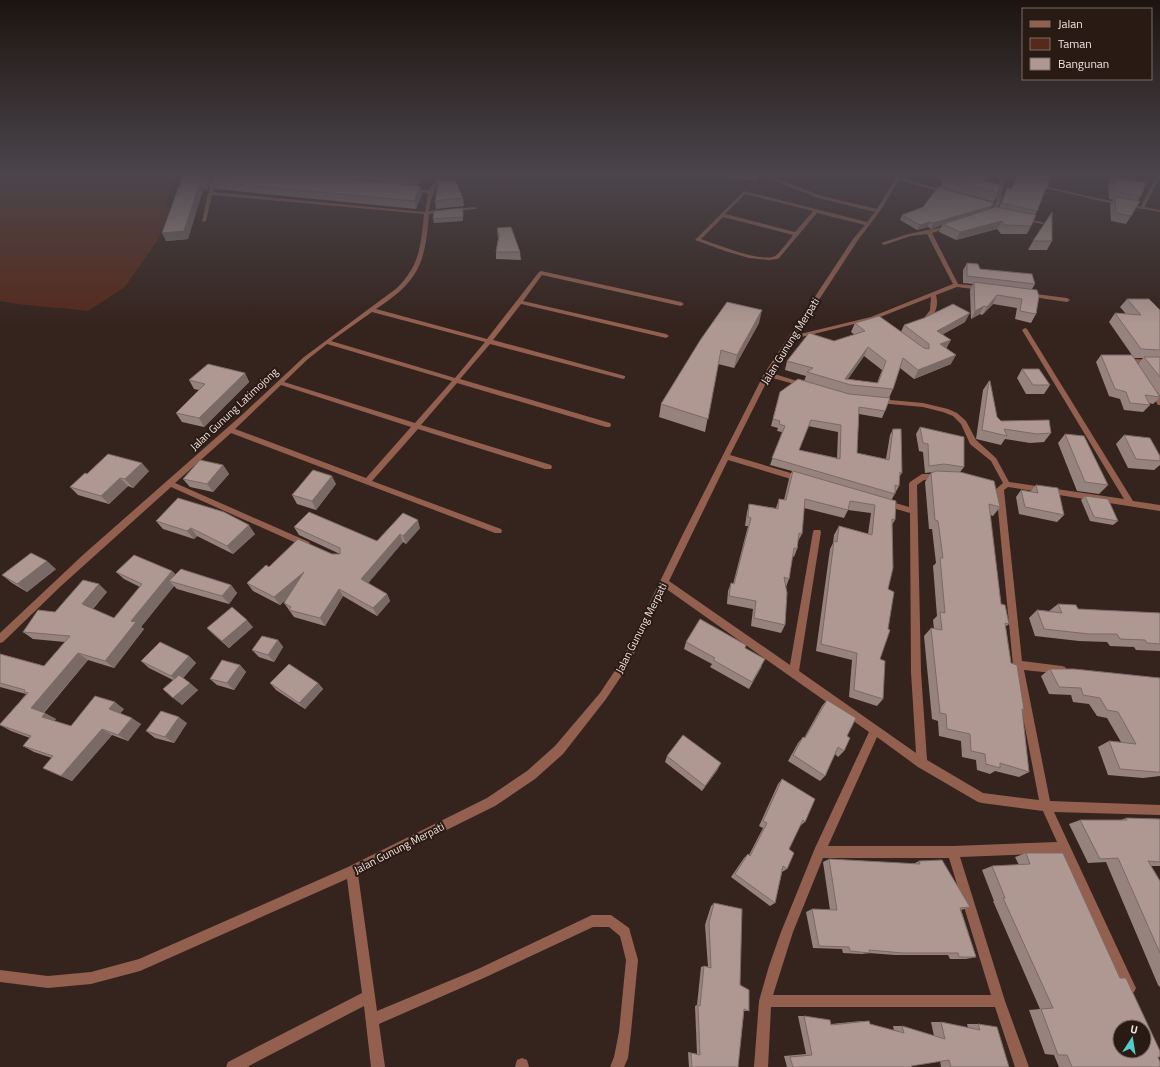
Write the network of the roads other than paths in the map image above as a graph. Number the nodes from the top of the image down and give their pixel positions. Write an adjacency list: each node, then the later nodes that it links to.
1 (867, 224): 21 (street, Jalan Gunung Merpati)
2 (425, 225): 17 (street, Jalan Gunung Latimojong)
3 (713, 225): 8 (street)
4 (761, 225): 8 (street)
5 (805, 225): 8 (street)
6 (955, 225): 7 (street)
7 (929, 232): 9 (street); 10 (street)
8 (797, 234)
9 (884, 243)
10 (956, 285): 11 (street); 13 (street)
11 (986, 288)
12 (1024, 294): 14 (street)
13 (934, 296): 18 (street); 21 (street)
14 (1067, 300)
15 (520, 302): 16 (street); 20 (street); 23 (street)
16 (681, 304)
17 (371, 310): 22 (street, Jalan Gunung Latimojong); 23 (street)
18 (918, 324)
19 (1025, 330): 45 (street)
20 (666, 336)
21 (791, 338): 26 (street, Jalan Gunung Merpati)
22 (326, 342): 28 (street); 29 (street, Jalan Gunung Latimojong)
23 (489, 342): 27 (street); 28 (street)
24 (1160, 362): 25 (street)
25 (1136, 371)
26 (767, 374): 31 (street); 37 (street, Jalan Gunung Merpati)
27 (623, 377)
28 (455, 379): 34 (street); 35 (street)
29 (280, 383): 34 (street); 36 (street, Jalan Gunung Latimojong)
30 (1146, 384): 33 (street)
31 (811, 387)
32 (873, 400): 43 (street)
33 (1160, 402)
34 (415, 425): 38 (street); 41 (street)
35 (608, 425)
36 (230, 430): 41 (street); 42 (street, Jalan Gunung Latimojong)
37 (727, 457): 40 (street); 51 (street, Jalan Gunung Merpati)
38 (548, 467)
39 (946, 477): 47 (street)
40 (809, 481)
41 (367, 482): 48 (street)
42 (169, 483): 50 (street); 52 (street, Jalan Gunung Latimojong)
43 (1000, 487): 45 (street); 53 (street)
44 (876, 500): 47 (street)
45 (1130, 503): 46 (street)
46 (1160, 508)
47 (913, 511): 57 (street)
48 (498, 531)
49 (817, 532): 55 (street)
50 (312, 547)
51 (664, 582): 55 (street); 63 (street, Jalan Gunung Merpati)
52 (0, 640)
53 (1018, 665): 54 (street); 58 (street)
54 (1073, 671)
55 (794, 672): 56 (street)
56 (875, 731): 57 (street); 61 (street)
57 (922, 763): 58 (street)
58 (1046, 806): 59 (street); 60 (street)
59 (1160, 810)
60 (1064, 847): 62 (street); 65 (street)
61 (819, 852): 62 (street); 67 (street)
62 (953, 852): 68 (street)
63 (352, 871): 64 (street, Jalan Gunung Merpati); 66 (street)
64 (0, 976)
65 (1134, 995)
66 (369, 996): 69 (street); 70 (street)
67 (765, 1001): 68 (street); 73 (street)
68 (999, 1001): 74 (street)
69 (372, 1020): 71 (street); 72 (street)
70 (232, 1067)
71 (378, 1067)
72 (617, 1067)
73 (761, 1067)
74 (1022, 1067)

